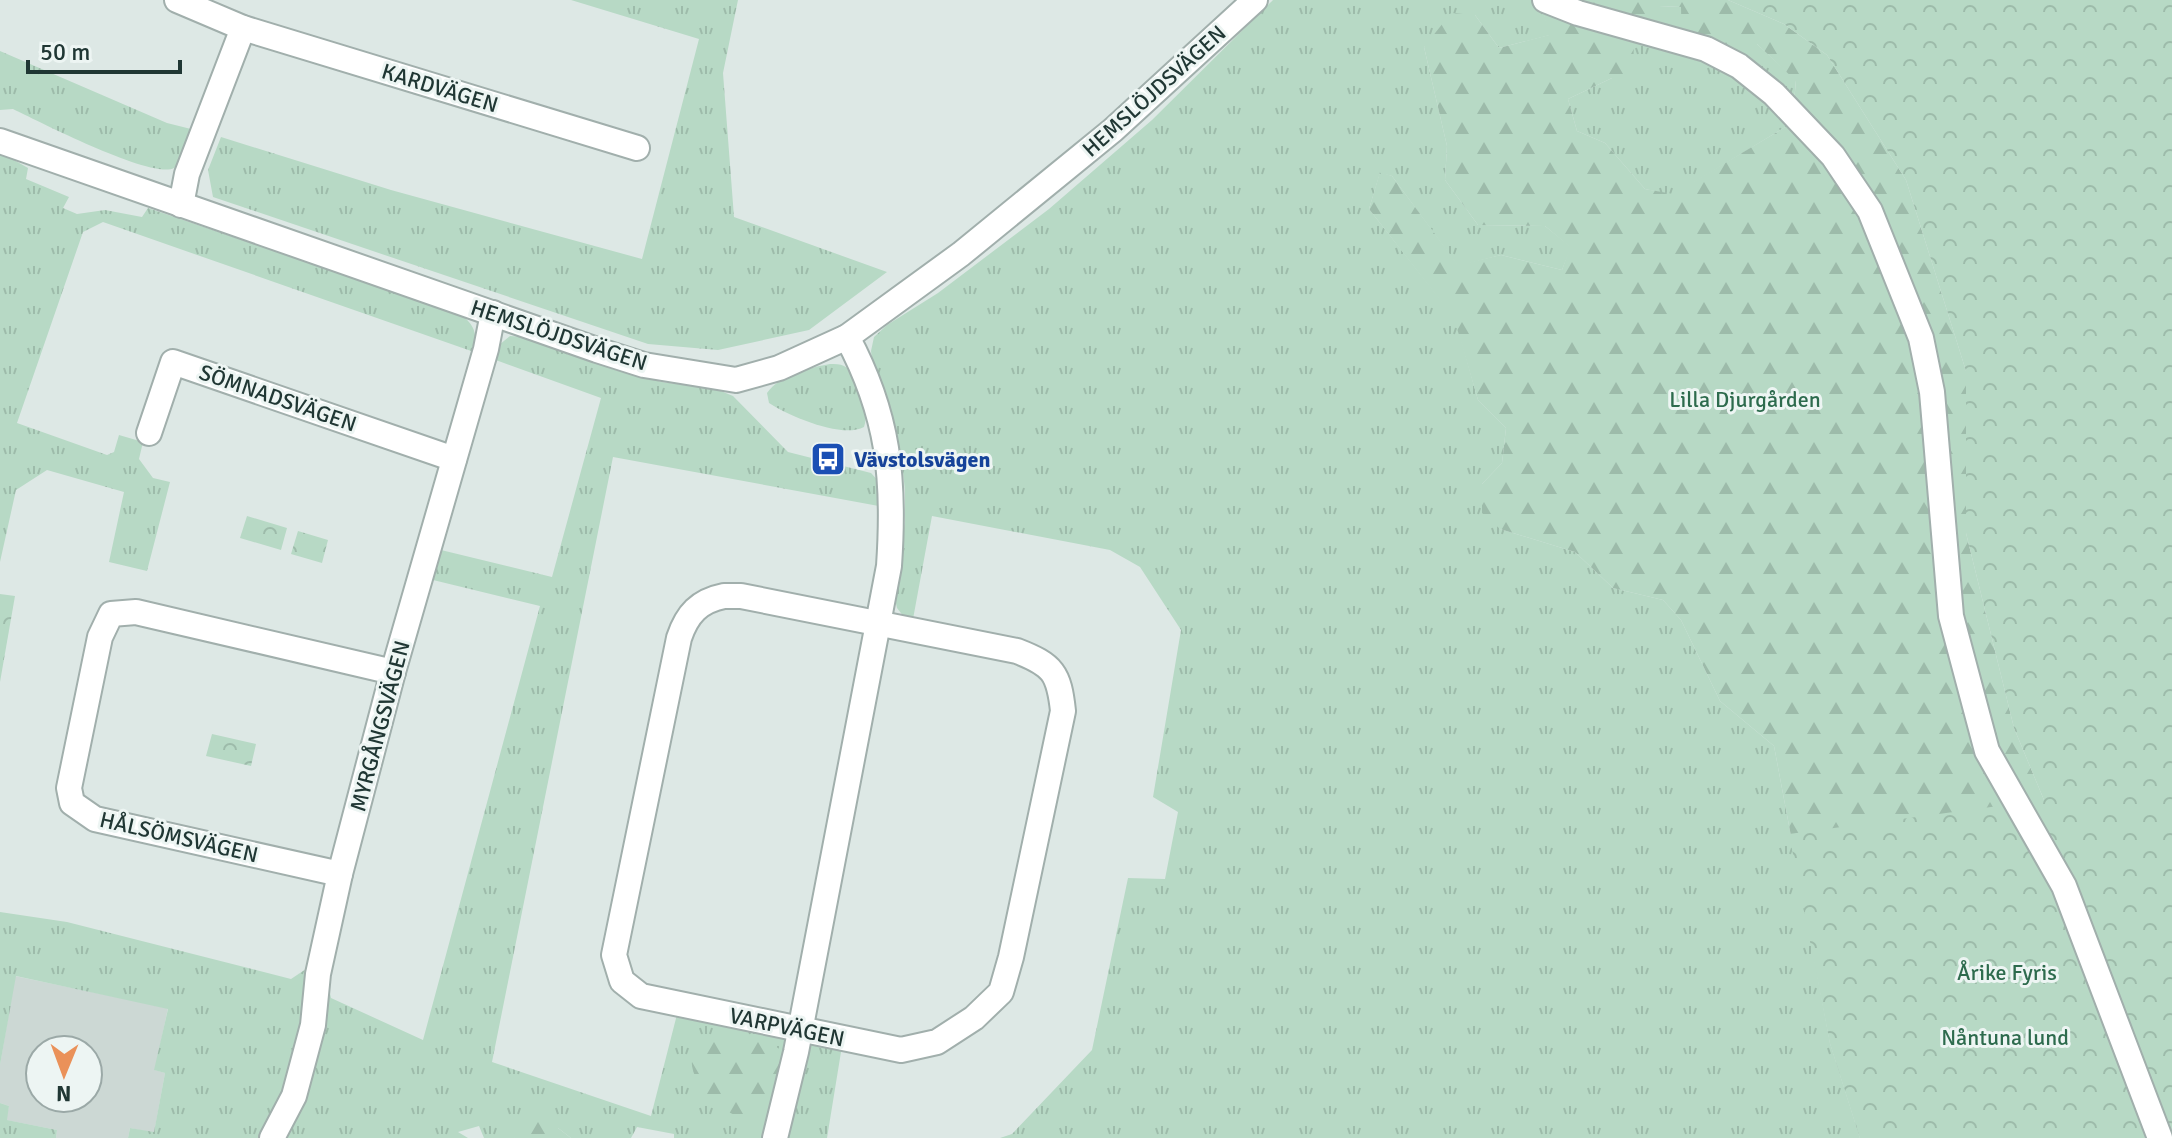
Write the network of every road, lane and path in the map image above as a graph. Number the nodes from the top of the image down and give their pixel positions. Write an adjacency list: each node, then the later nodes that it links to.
1 (177, 0): 4 (street, KARDVÄGEN)
2 (1255, 0): 9 (street, HEMSLÖJDSVÄGEN)
3 (1545, 0): 18 (street)
4 (243, 28): 6 (street, KARDVÄGEN); 7 (street)
5 (0, 141): 7 (street, HEMSLÖJDSVÄGEN)
6 (637, 148)
7 (181, 205): 8 (street, HEMSLÖJDSVÄGEN)
8 (493, 313): 9 (street, HEMSLÖJDSVÄGEN); 11 (street, MYRGÅNGSVÄGEN)
9 (847, 337): 12 (street)
10 (149, 433): 11 (street, SÖMNADSVÄGEN)
11 (454, 459): 13 (street, MYRGÅNGSVÄGEN)
12 (878, 625): 15 (street); 15 (street, VARPVÄGEN); 15 (street, VARPVÄGEN)
13 (393, 672): 14 (street, MYRGÅNGSVÄGEN); 14 (street, HÅLSÖMSVÄGEN)
14 (340, 874): 16 (street, MYRGÅNGSVÄGEN)
15 (799, 1031): 17 (street)
16 (272, 1138)
17 (775, 1138)
18 (2160, 1138)

